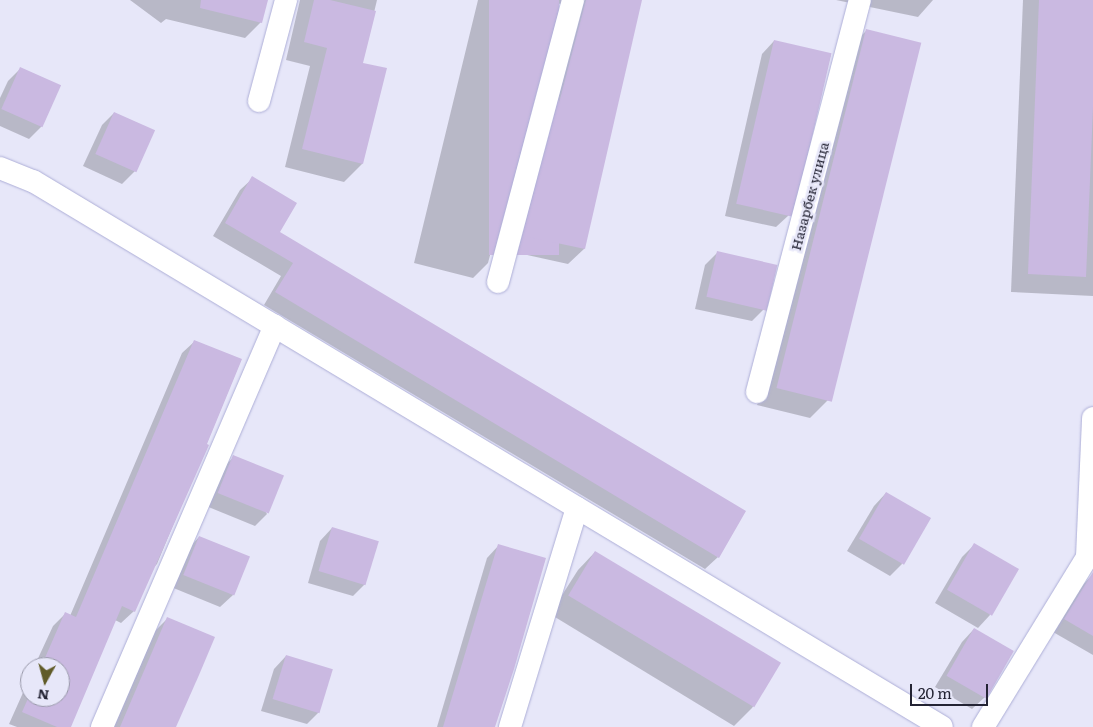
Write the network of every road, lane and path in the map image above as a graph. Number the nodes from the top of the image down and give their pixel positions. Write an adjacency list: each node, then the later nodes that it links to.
1 (286, 0): 4 (street)
2 (573, 0): 6 (street)
3 (860, 0): 8 (street, Назарбек улица)
4 (259, 101)
5 (0, 168): 7 (street)
6 (498, 282)
7 (275, 326): 10 (street); 11 (street)
8 (757, 392)
9 (1093, 418): 14 (street)
10 (577, 508): 12 (street); 13 (street)
11 (102, 727)
12 (510, 727)
13 (942, 727)
14 (983, 727)

